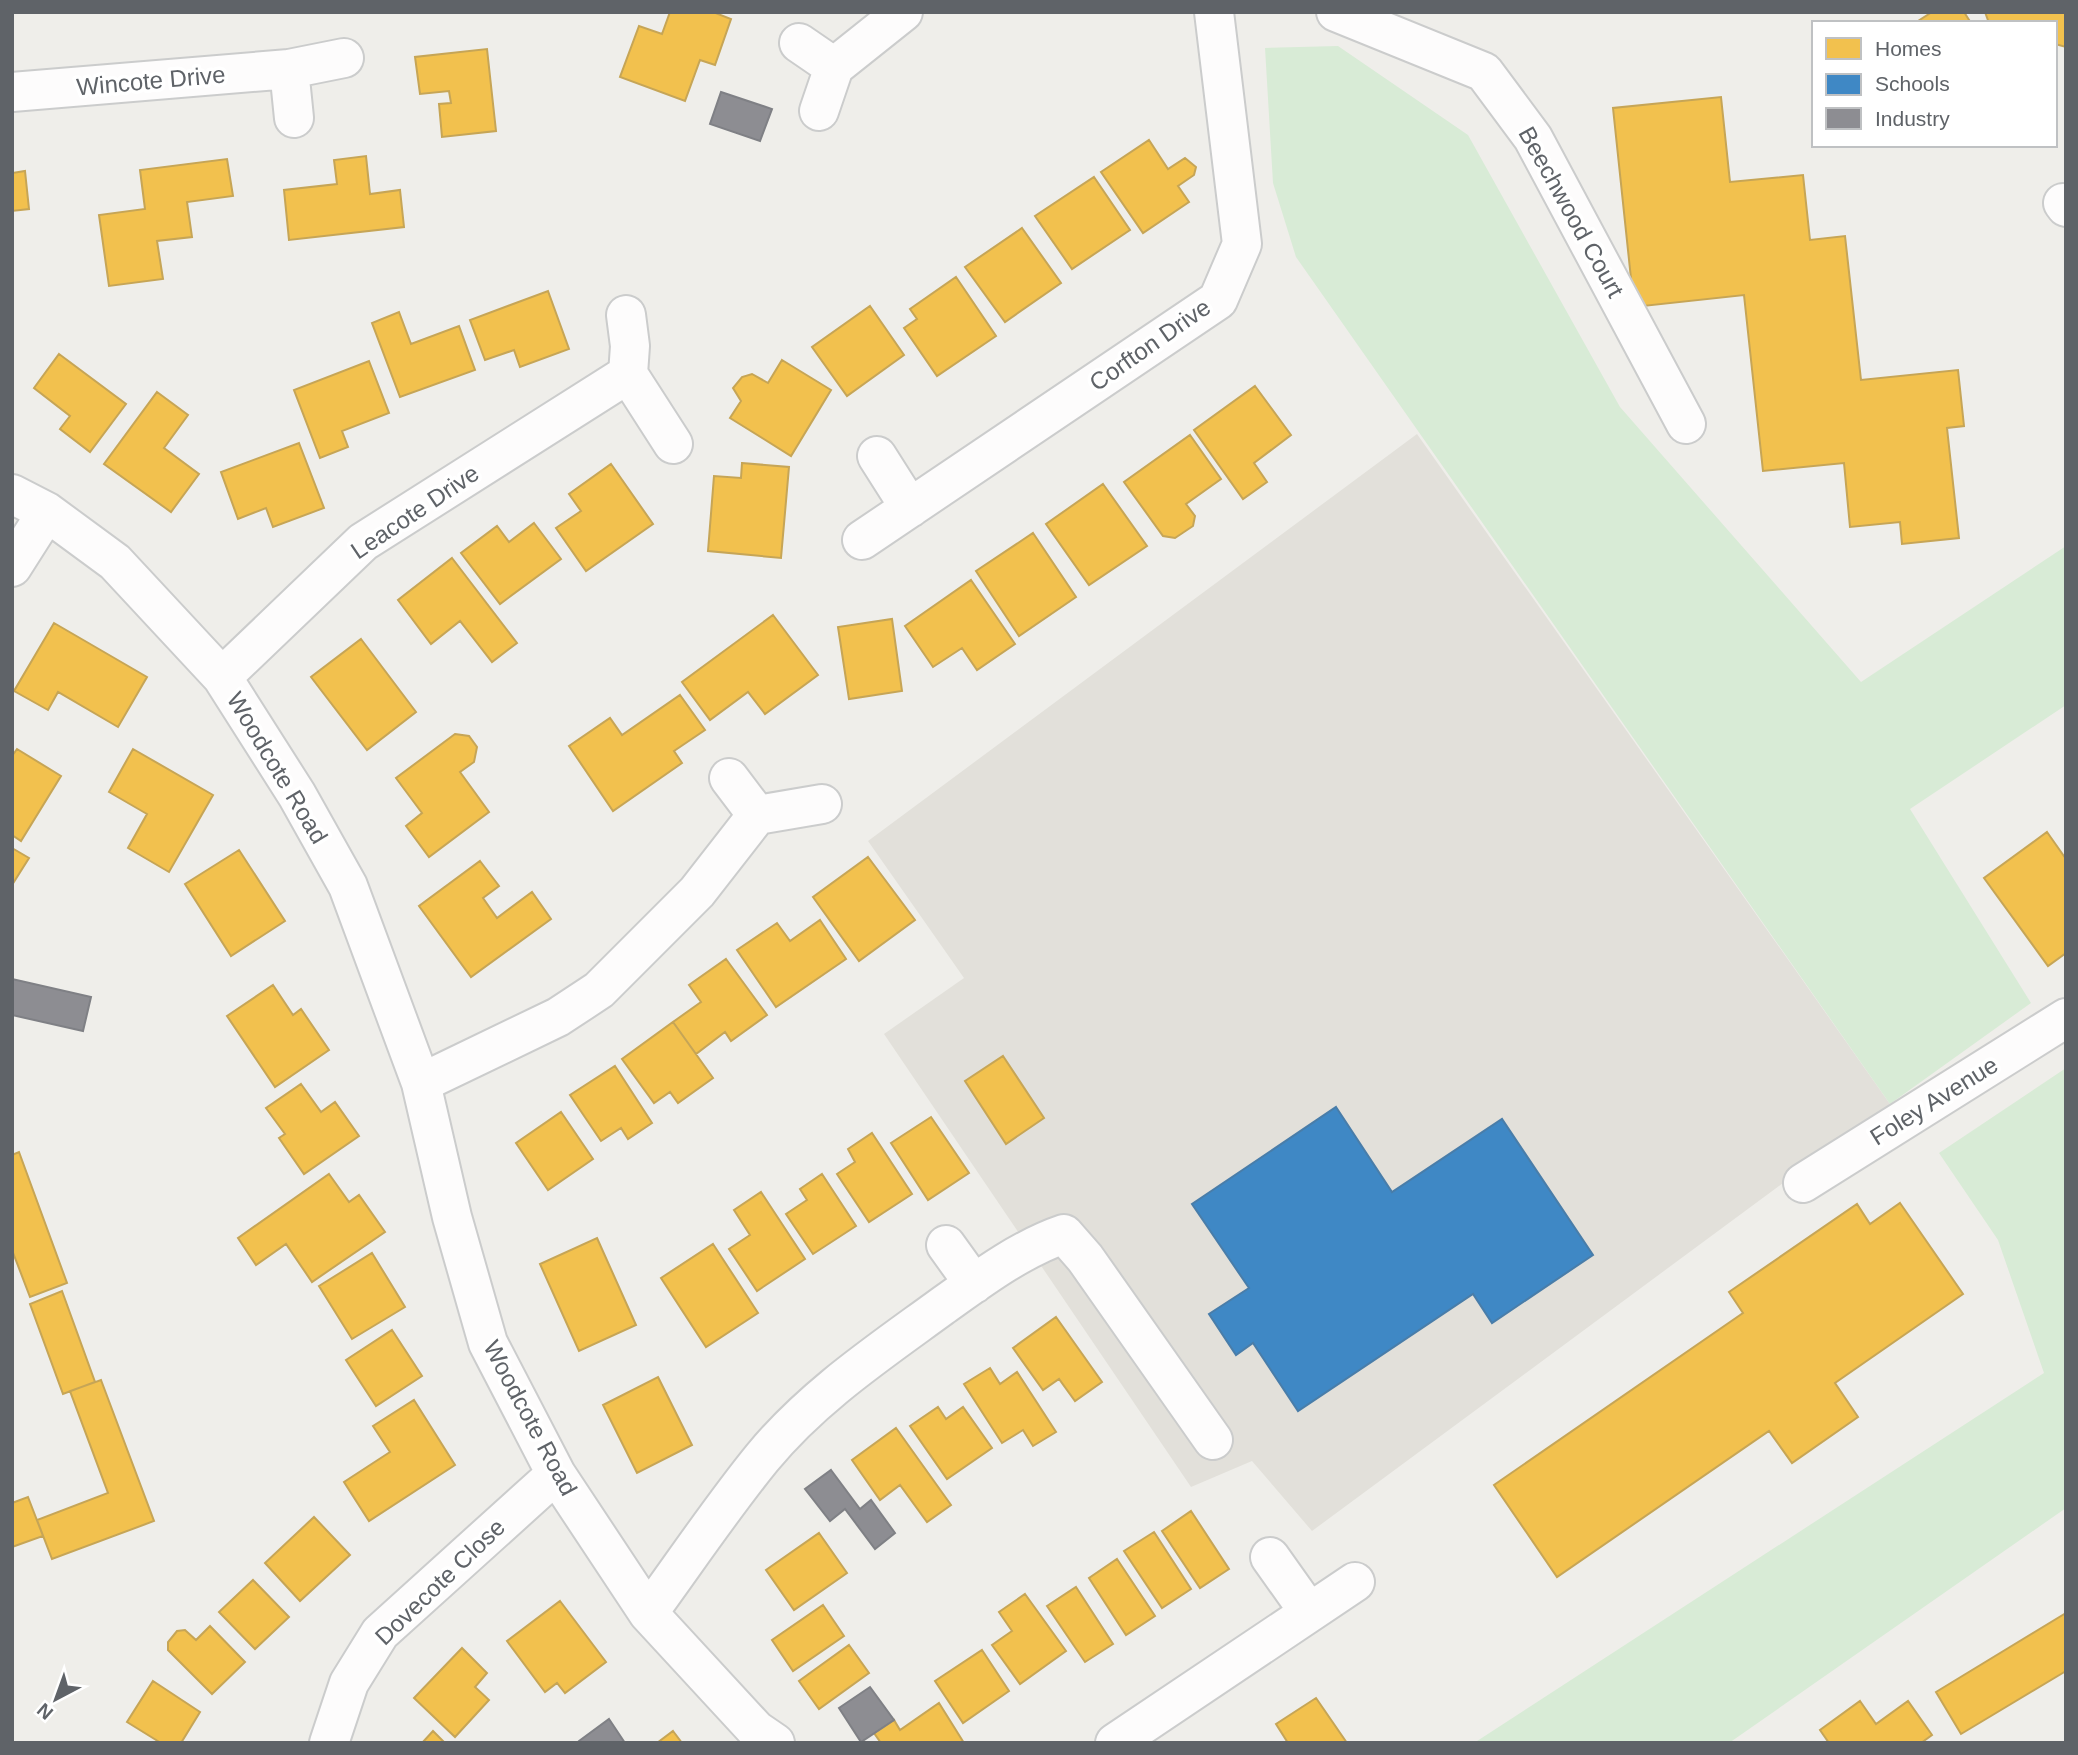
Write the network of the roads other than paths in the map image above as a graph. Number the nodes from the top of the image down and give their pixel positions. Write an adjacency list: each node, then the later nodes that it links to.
1 (903, 12): 6 (street)
2 (1213, 12): 17 (street, Corfton Drive)
3 (1336, 12): 13 (street, Beechwood Court)
4 (799, 43): 6 (street)
5 (344, 58): 7 (street, Wincote Drive)
6 (834, 67): 9 (street)
7 (289, 69): 8 (street, Wincote Drive); 10 (street)
8 (12, 92)
9 (819, 111)
10 (294, 118)
11 (626, 315): 12 (street)
12 (628, 374): 14 (street); 21 (street, Leacote Drive)
13 (1686, 424)
14 (673, 444)
15 (877, 456): 17 (street)
16 (12, 494): 18 (street, Woodcote Road)
17 (910, 508): 19 (street, Corfton Drive)
18 (47, 512): 20 (street); 21 (street, Woodcote Road)
19 (862, 540)
20 (12, 567)
21 (222, 677): 26 (street, Woodcote Road)
22 (729, 778): 24 (street)
23 (822, 804): 24 (street)
24 (757, 815): 26 (street)
25 (2066, 1018): 27 (street, Foley Avenue)
26 (421, 1083): 31 (street, Woodcote Road)
27 (1803, 1183)
28 (946, 1245): 29 (street)
29 (974, 1284): 30 (street); 35 (street)
30 (1213, 1440)
31 (556, 1474): 35 (street, Woodcote Road); 36 (street, Dovecote Close)
32 (1270, 1557): 34 (street)
33 (1355, 1583): 34 (street)
34 (1310, 1612): 38 (street)
35 (648, 1613): 37 (street, Woodcote Road)
36 (329, 1743)
37 (775, 1743)
38 (1115, 1743)

